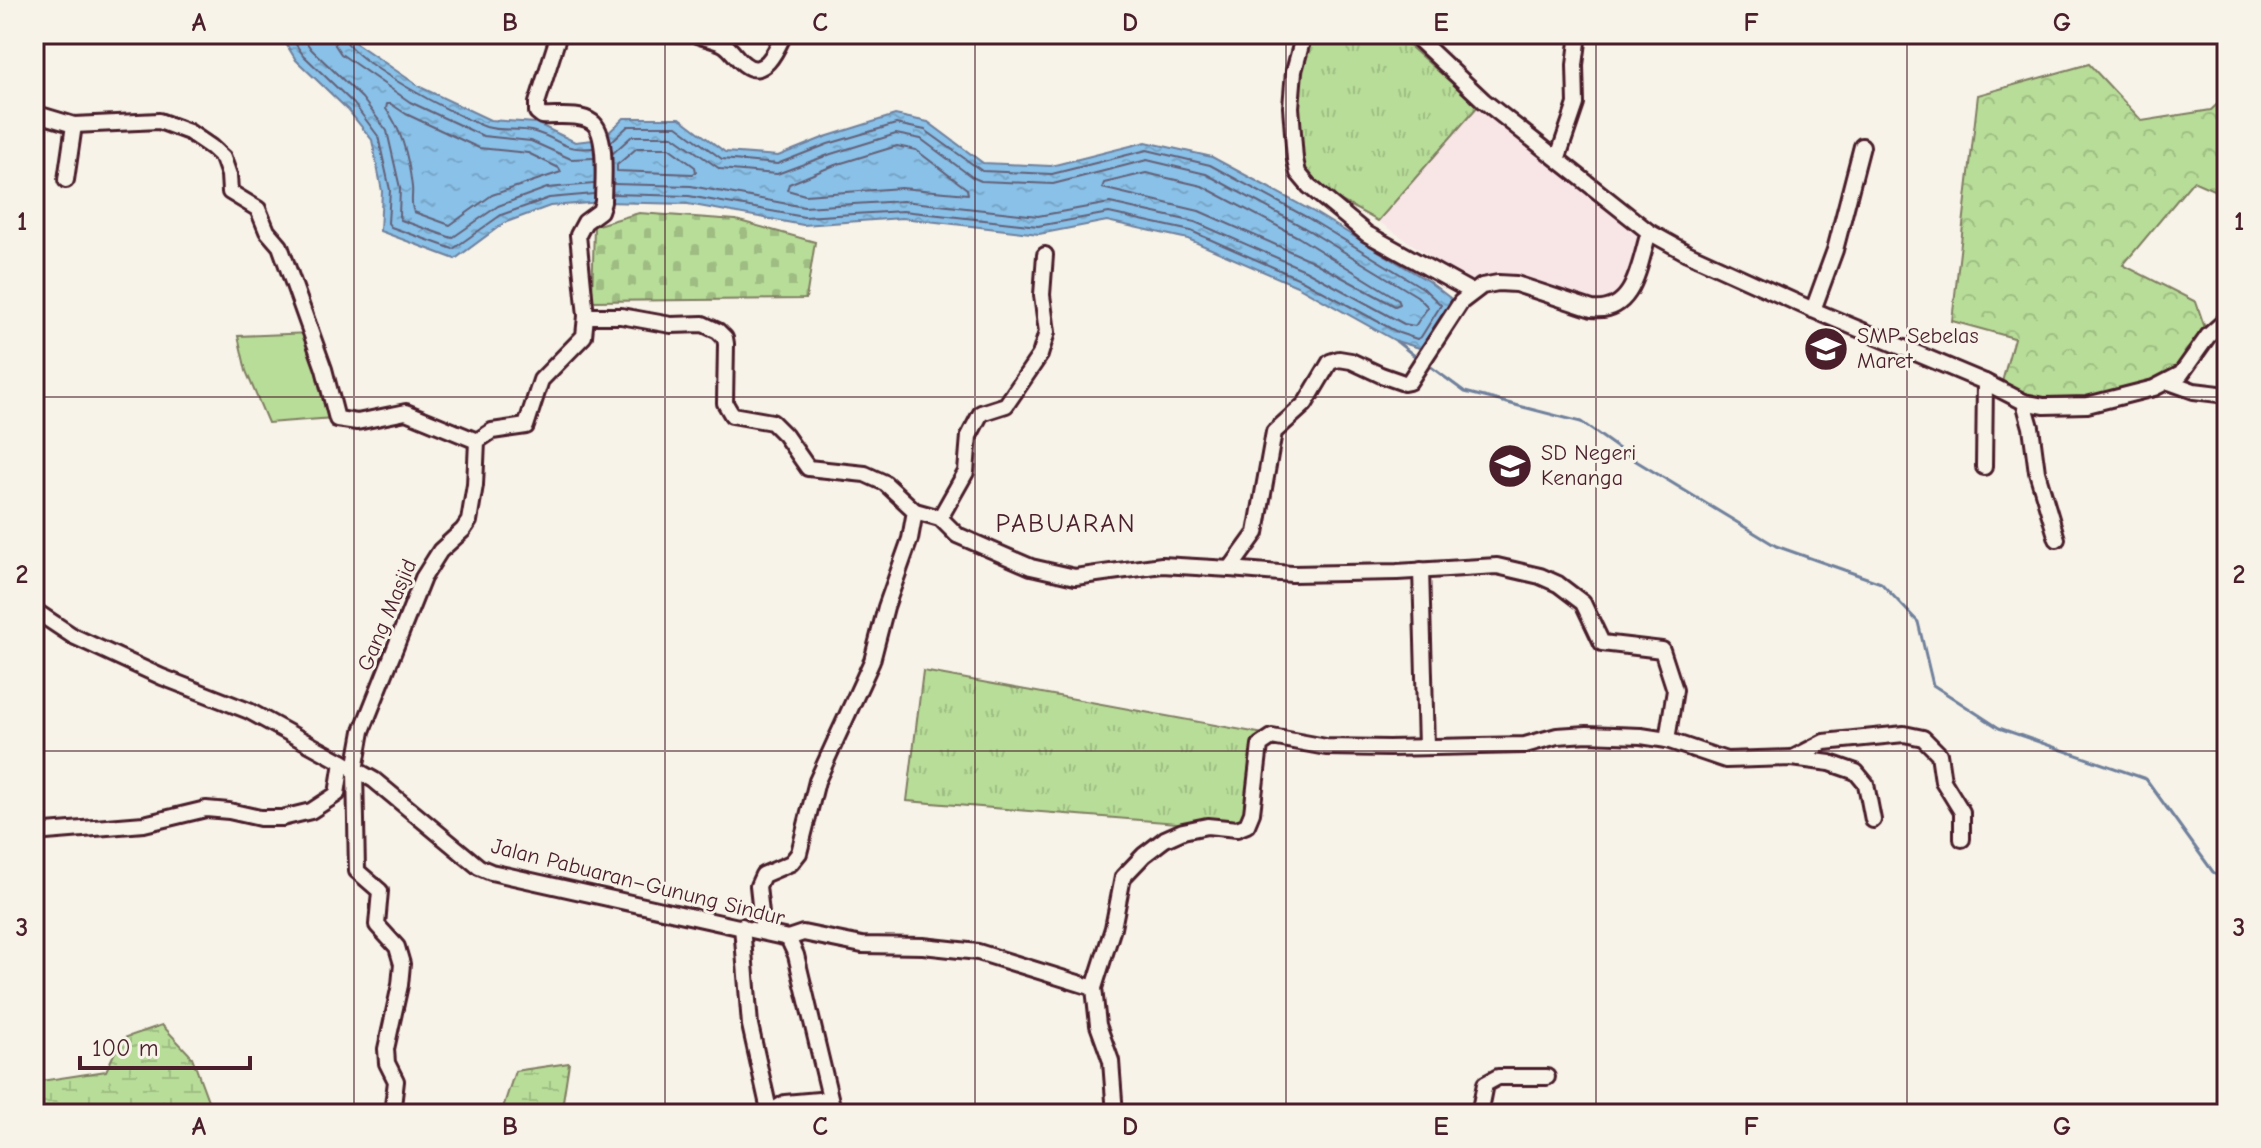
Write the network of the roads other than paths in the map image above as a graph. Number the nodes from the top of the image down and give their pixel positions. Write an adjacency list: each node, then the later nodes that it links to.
1 (559, 34): 16 (street)
2 (694, 34): 3 (street)
3 (784, 34)
4 (1304, 34): 14 (street)
5 (1413, 34): 10 (street)
6 (1579, 34): 10 (street)
7 (34, 113): 8 (street)
8 (74, 125): 11 (street); 22 (street)
9 (1862, 146): 15 (street)
10 (1558, 157): 12 (street)
11 (66, 180)
12 (1649, 232): 14 (street); 15 (street)
13 (1045, 255): 25 (street)
14 (1472, 292): 27 (street)
15 (1813, 310): 18 (street)
16 (586, 316): 22 (street); 24 (street)
17 (2227, 319): 19 (street)
18 (1985, 382): 21 (street); 23 (street)
19 (2169, 382): 20 (street); 21 (street)
20 (2227, 395)
21 (2024, 402): 26 (street)
22 (477, 441): 33 (street, Gang Masjid)
23 (1984, 467)
24 (915, 511): 25 (street); 38 (street)
25 (940, 518): 27 (street)
26 (2057, 539)
27 (1230, 569): 28 (street)
28 (1421, 570): 30 (street); 31 (street)
29 (34, 610): 33 (street, Jalan Pabuaran–Gunung Sindur)
30 (1667, 740): 31 (street); 32 (street)
31 (1426, 746): 40 (street)
32 (1792, 758): 34 (street); 36 (street)
33 (349, 766): 35 (street); 37 (street, Jalan Pabuaran–Gunung Sindur); 44 (street)
34 (1873, 820)
35 (34, 833)
36 (1962, 839)
37 (742, 926): 38 (street, Jalan Pabuaran–Gunung Sindur); 43 (street)
38 (763, 932): 39 (street, Jalan Pabuaran–Gunung Sindur)
39 (788, 938): 40 (street); 42 (street, Jalan Pabuaran–Gunung Sindur)
40 (1094, 988): 45 (street)
41 (1547, 1077): 46 (street)
42 (832, 1106): 43 (street)
43 (768, 1112)
44 (392, 1114)
45 (1115, 1114)
46 (1479, 1114)

